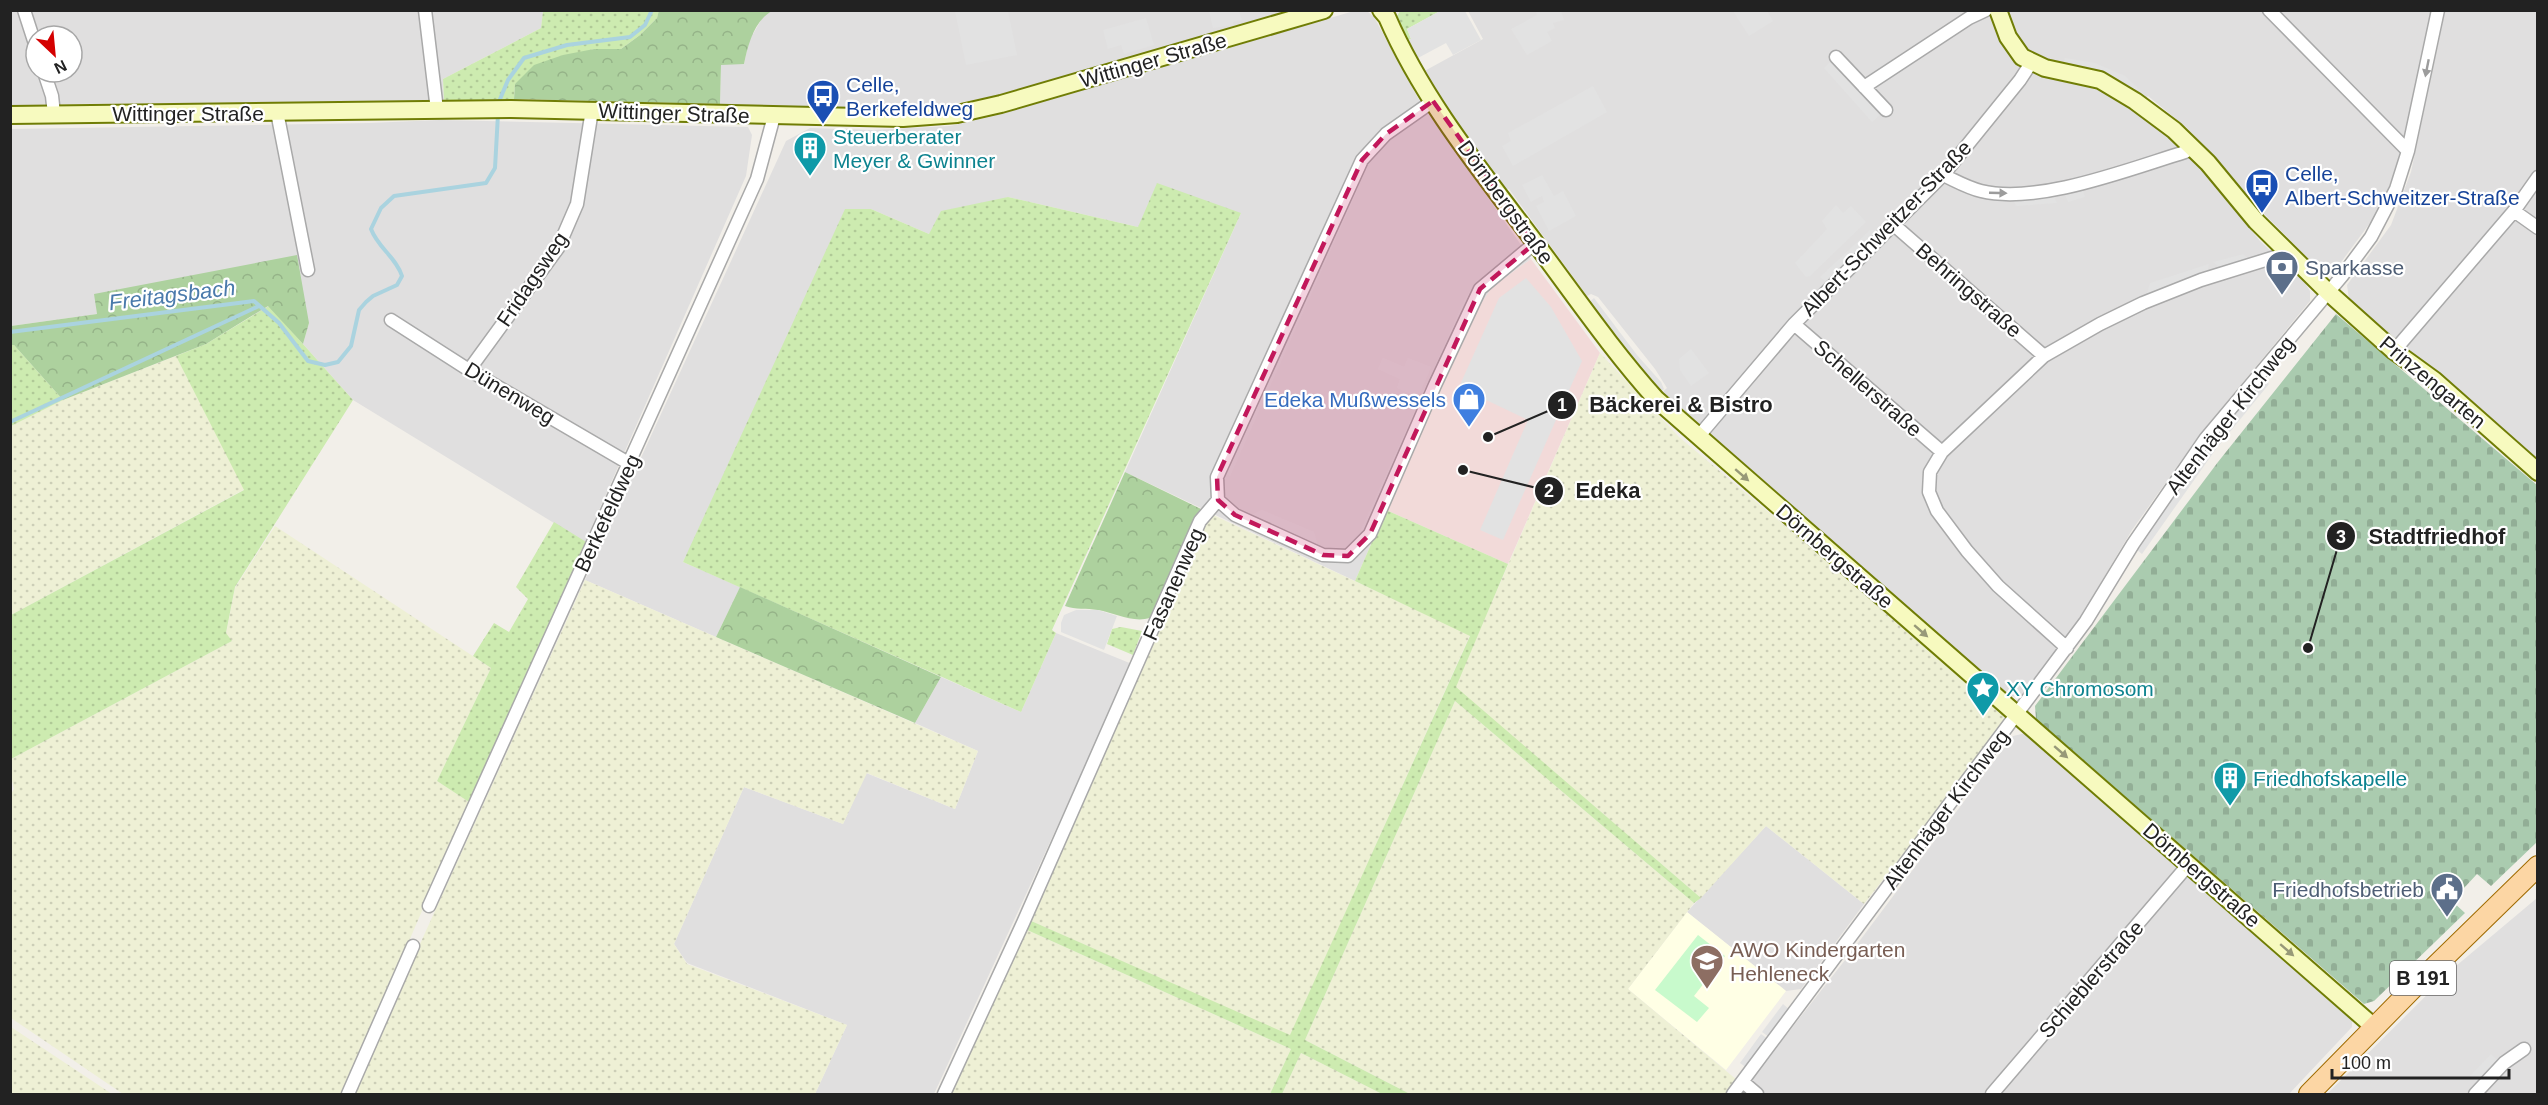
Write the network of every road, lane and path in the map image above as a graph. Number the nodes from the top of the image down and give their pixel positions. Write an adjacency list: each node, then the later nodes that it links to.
1 (425, 10): 13 (street)
2 (1324, 10): 19 (main road, Wittinger Straße)
3 (1381, 10): 12 (main road, Dörnbergstraße)
4 (1986, 10): 11 (street)
5 (1998, 10): 9 (main road)
6 (2269, 10): 21 (street)
7 (2438, 10): 21 (street, Altenhäger Kirchweg, one-way to 21)
8 (1836, 57): 11 (street)
9 (2031, 63): 20 (main road); 22 (street, Albert-Schweitzer-Straße)
10 (48, 84): 17 (street)
11 (1864, 87): 15 (street)
12 (1433, 101): 27 (main road, Dörnbergstraße); 40 (street)
13 (437, 110): 14 (main road, Wittinger Straße); 16 (main road, Wittinger Straße)
14 (592, 110): 19 (main road, Wittinger Straße); 35 (street, Fridagsweg)
15 (1886, 110)
16 (278, 112): 17 (main road, Wittinger Straße); 29 (street)
17 (54, 114): 18 (main road, Wittinger Straße)
18 (10, 115)
19 (774, 116): 38 (street, Berkefeldweg)
20 (2192, 147): 22 (street, one-way to 20); 28 (main road)
21 (2408, 151): 30 (street, Altenhäger Kirchweg)
22 (1943, 175): 25 (street, Albert-Schweitzer-Straße)
23 (2538, 177): 24 (street)
24 (2514, 211): 26 (street); 33 (street)
25 (1893, 225): 32 (street, Albert-Schweitzer-Straße); 34 (street, Behringstraße)
26 (2538, 228)
27 (1535, 243): 36 (main road, Dörnbergstraße); 40 (street)
28 (2288, 253): 30 (main road); 34 (street)
29 (308, 270)
30 (2328, 292): 33 (main road, Prinzengarten); 41 (street, Altenhäger Kirchweg)
31 (391, 320): 35 (street, Dünenweg)
32 (1794, 324): 36 (street, Albert-Schweitzer-Straße); 37 (street, Schellerstraße)
33 (2394, 351): 39 (main road, Prinzengarten)
34 (2044, 356): 37 (street)
35 (469, 370): 38 (street, Dünenweg)
36 (1698, 437): 42 (main road, Dörnbergstraße, one-way to 42)
37 (1942, 452): 41 (street)
38 (630, 464): 45 (street, Berkefeldweg)
39 (2538, 472)
40 (1218, 500): 51 (street, Fasanenweg)
41 (2067, 648): 42 (street, Altenhäger Kirchweg)
42 (2017, 714): 43 (main road, Dörnbergstraße, one-way to 43); 49 (street, Altenhäger Kirchweg)
43 (2189, 864): 47 (main road, Dörnbergstraße, one-way to 47); 54 (street, Schieblerstraße)
44 (2538, 866): 47 (main road, B 191)
45 (429, 906)
46 (413, 946): 50 (street)
47 (2374, 1027): 55 (main road, B 191)
48 (2524, 1049): 56 (street)
49 (1743, 1082): 52 (street, Altenhäger Kirchweg); 53 (street)
50 (348, 1095)
51 (944, 1095)
52 (1733, 1095)
53 (1757, 1095)
54 (1992, 1095)
55 (2309, 1095)
56 (2475, 1095)

